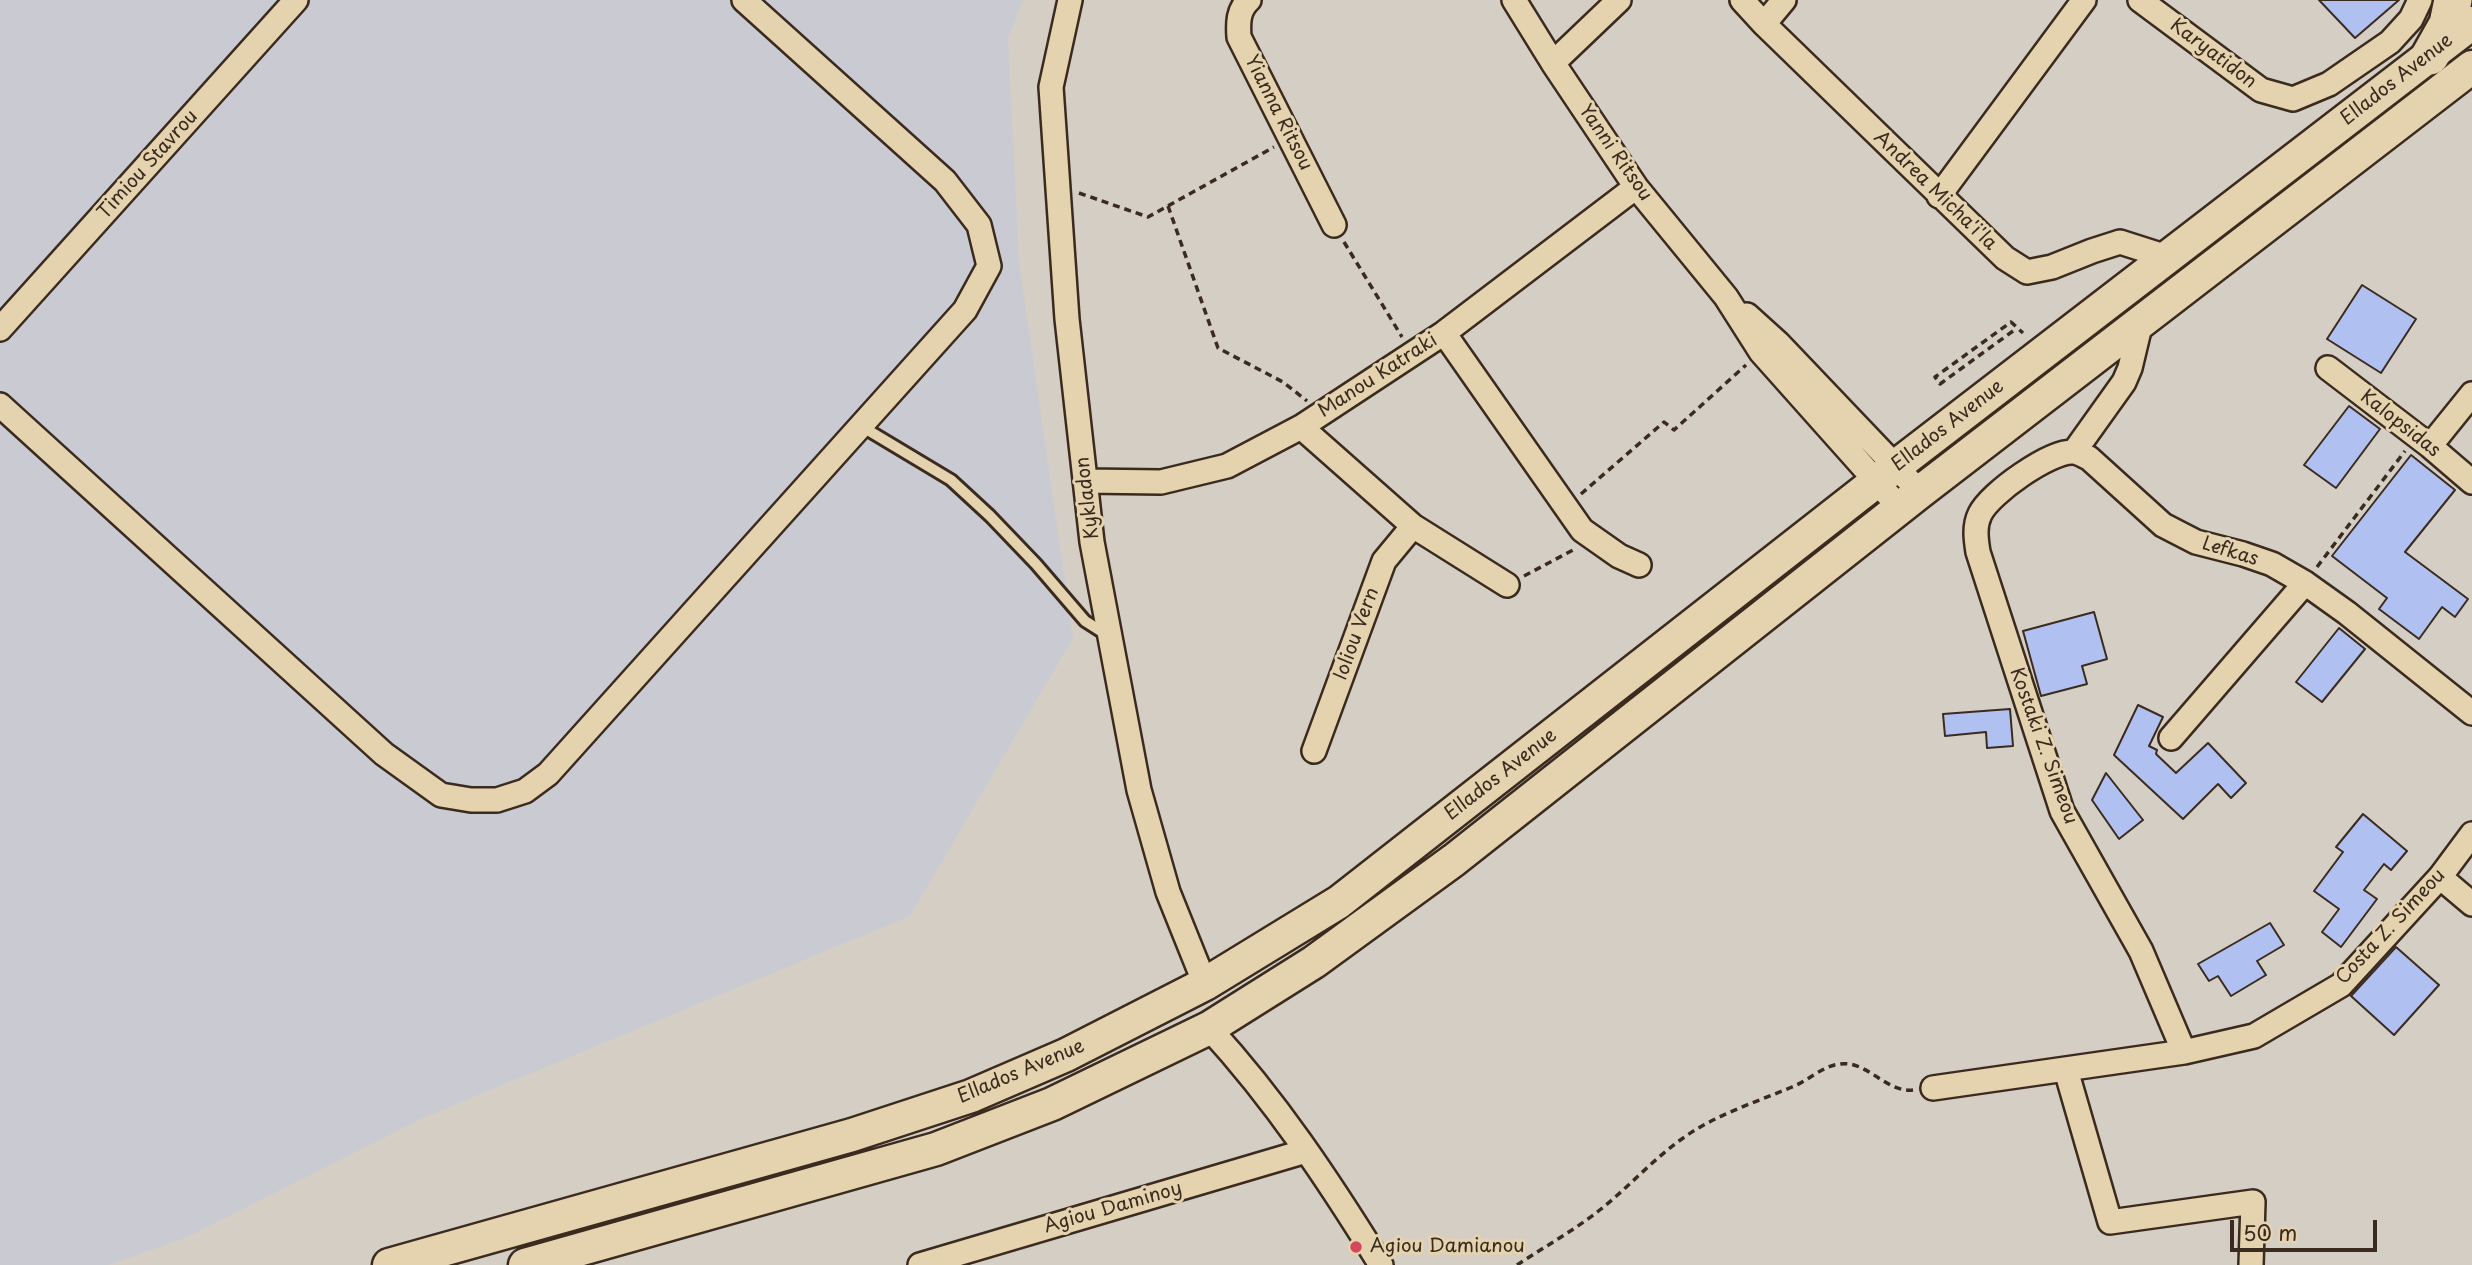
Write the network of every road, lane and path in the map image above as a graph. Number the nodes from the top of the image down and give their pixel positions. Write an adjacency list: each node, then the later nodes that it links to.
1 (296, 0): 27 (street, Timiou Stavrou)
2 (744, 0): 37 (street)
3 (1070, 0): 19 (street, Kykladon)
4 (1249, 0): 18 (street, Yianna Ritsou)
5 (1514, 0): 16 (street, Yanni Ritsou)
6 (1619, 0): 16 (street)
7 (1742, 0): 14 (street, Andrea Micha'i'la)
8 (1784, 0): 14 (street)
9 (2084, 0): 21 (street)
10 (2140, 0): 11 (street, Karyatidon)
11 (2420, 0)
12 (2453, 0): 15 (highway)
13 (2472, 23): 15 (main road, Ellados Avenue)
14 (1764, 24): 21 (street, Andrea Micha'i'la)
15 (2430, 56): 24 (main road, Ellados Avenue)
16 (1553, 63): 20 (street, Yanni Ritsou)
17 (2472, 67): 26 (main road, Ellados Avenue)
18 (1290, 138): 22 (path); 23 (street, Yianna Ritsou)
19 (1058, 186): 22 (path); 42 (street, Kykladon)
20 (1636, 187): 25 (street, Yanni Ritsou); 29 (street, Manou Katraki)
21 (1939, 196): 24 (street, Andrea Micha'i'la)
22 (1168, 206): 36 (path)
23 (1334, 225): 32 (path)
24 (2167, 257): 41 (main road, Ellados Avenue)
25 (1726, 297): 31 (street, Yanni Ritsou); 41 (street, Yanni Ritsou)
26 (2141, 322): 40 (street); 44 (main road, Ellados Avenue)
27 (0, 329)
28 (2013, 331): 30 (path)
29 (1444, 332): 32 (street, Manou Katraki); 45 (street)
30 (2024, 332)
31 (1761, 352): 41 (street, Yanni Ritsou); 45 (path)
32 (1412, 354): 36 (street, Manou Katraki)
33 (2328, 368): 39 (street, Kalopsidas)
34 (2472, 394): 39 (street)
35 (0, 405): 37 (street)
36 (1322, 413): 38 (street, Manou Katraki)
37 (861, 426): 51 (lane)
38 (1300, 427): 42 (street, Manou Katraki); 46 (street)
39 (2423, 441): 43 (street, Kalopsidas); 49 (path)
40 (2074, 452): 49 (street, Lefkas); 61 (street, Kostaki Z. Simeou)
41 (1886, 474): 44 (street, Yanni Ritsou); 53 (main road, Ellados Avenue)
42 (1085, 481): 51 (street, Kykladon)
43 (2472, 482)
44 (1910, 500): 53 (main road, Ellados Avenue)
45 (1566, 507): 47 (street)
46 (1413, 526): 50 (street); 55 (street, Ioliou Vern)
47 (1595, 539): 48 (street); 50 (path)
48 (1639, 565)
49 (2305, 583): 52 (street, Lefkas); 54 (street)
50 (1507, 585)
51 (1110, 637): 59 (street, Kykladon)
52 (2472, 713)
53 (1598, 723): 59 (main road, Ellados Avenue); 60 (main road, Ellados Avenue)
54 (2171, 738)
55 (1314, 751)
56 (2472, 834): 57 (street, Costa Z. Simeou)
57 (2440, 877): 58 (street); 61 (street, Costa Z. Simeou)
58 (2472, 904)
59 (1205, 984): 65 (main road, Ellados Avenue)
60 (1209, 1028): 64 (street); 66 (main road, Ellados Avenue)
61 (2184, 1052): 62 (street, Costa Z. Simeou)
62 (2066, 1070): 63 (street, Costa Z. Simeou); 70 (street)
63 (1933, 1088): 69 (path)
64 (1306, 1151): 67 (street, Agiou Daminoy); 68 (street)
65 (389, 1265)
66 (525, 1265)
67 (919, 1265)
68 (1381, 1265)
69 (1517, 1265)
70 (2251, 1265)

